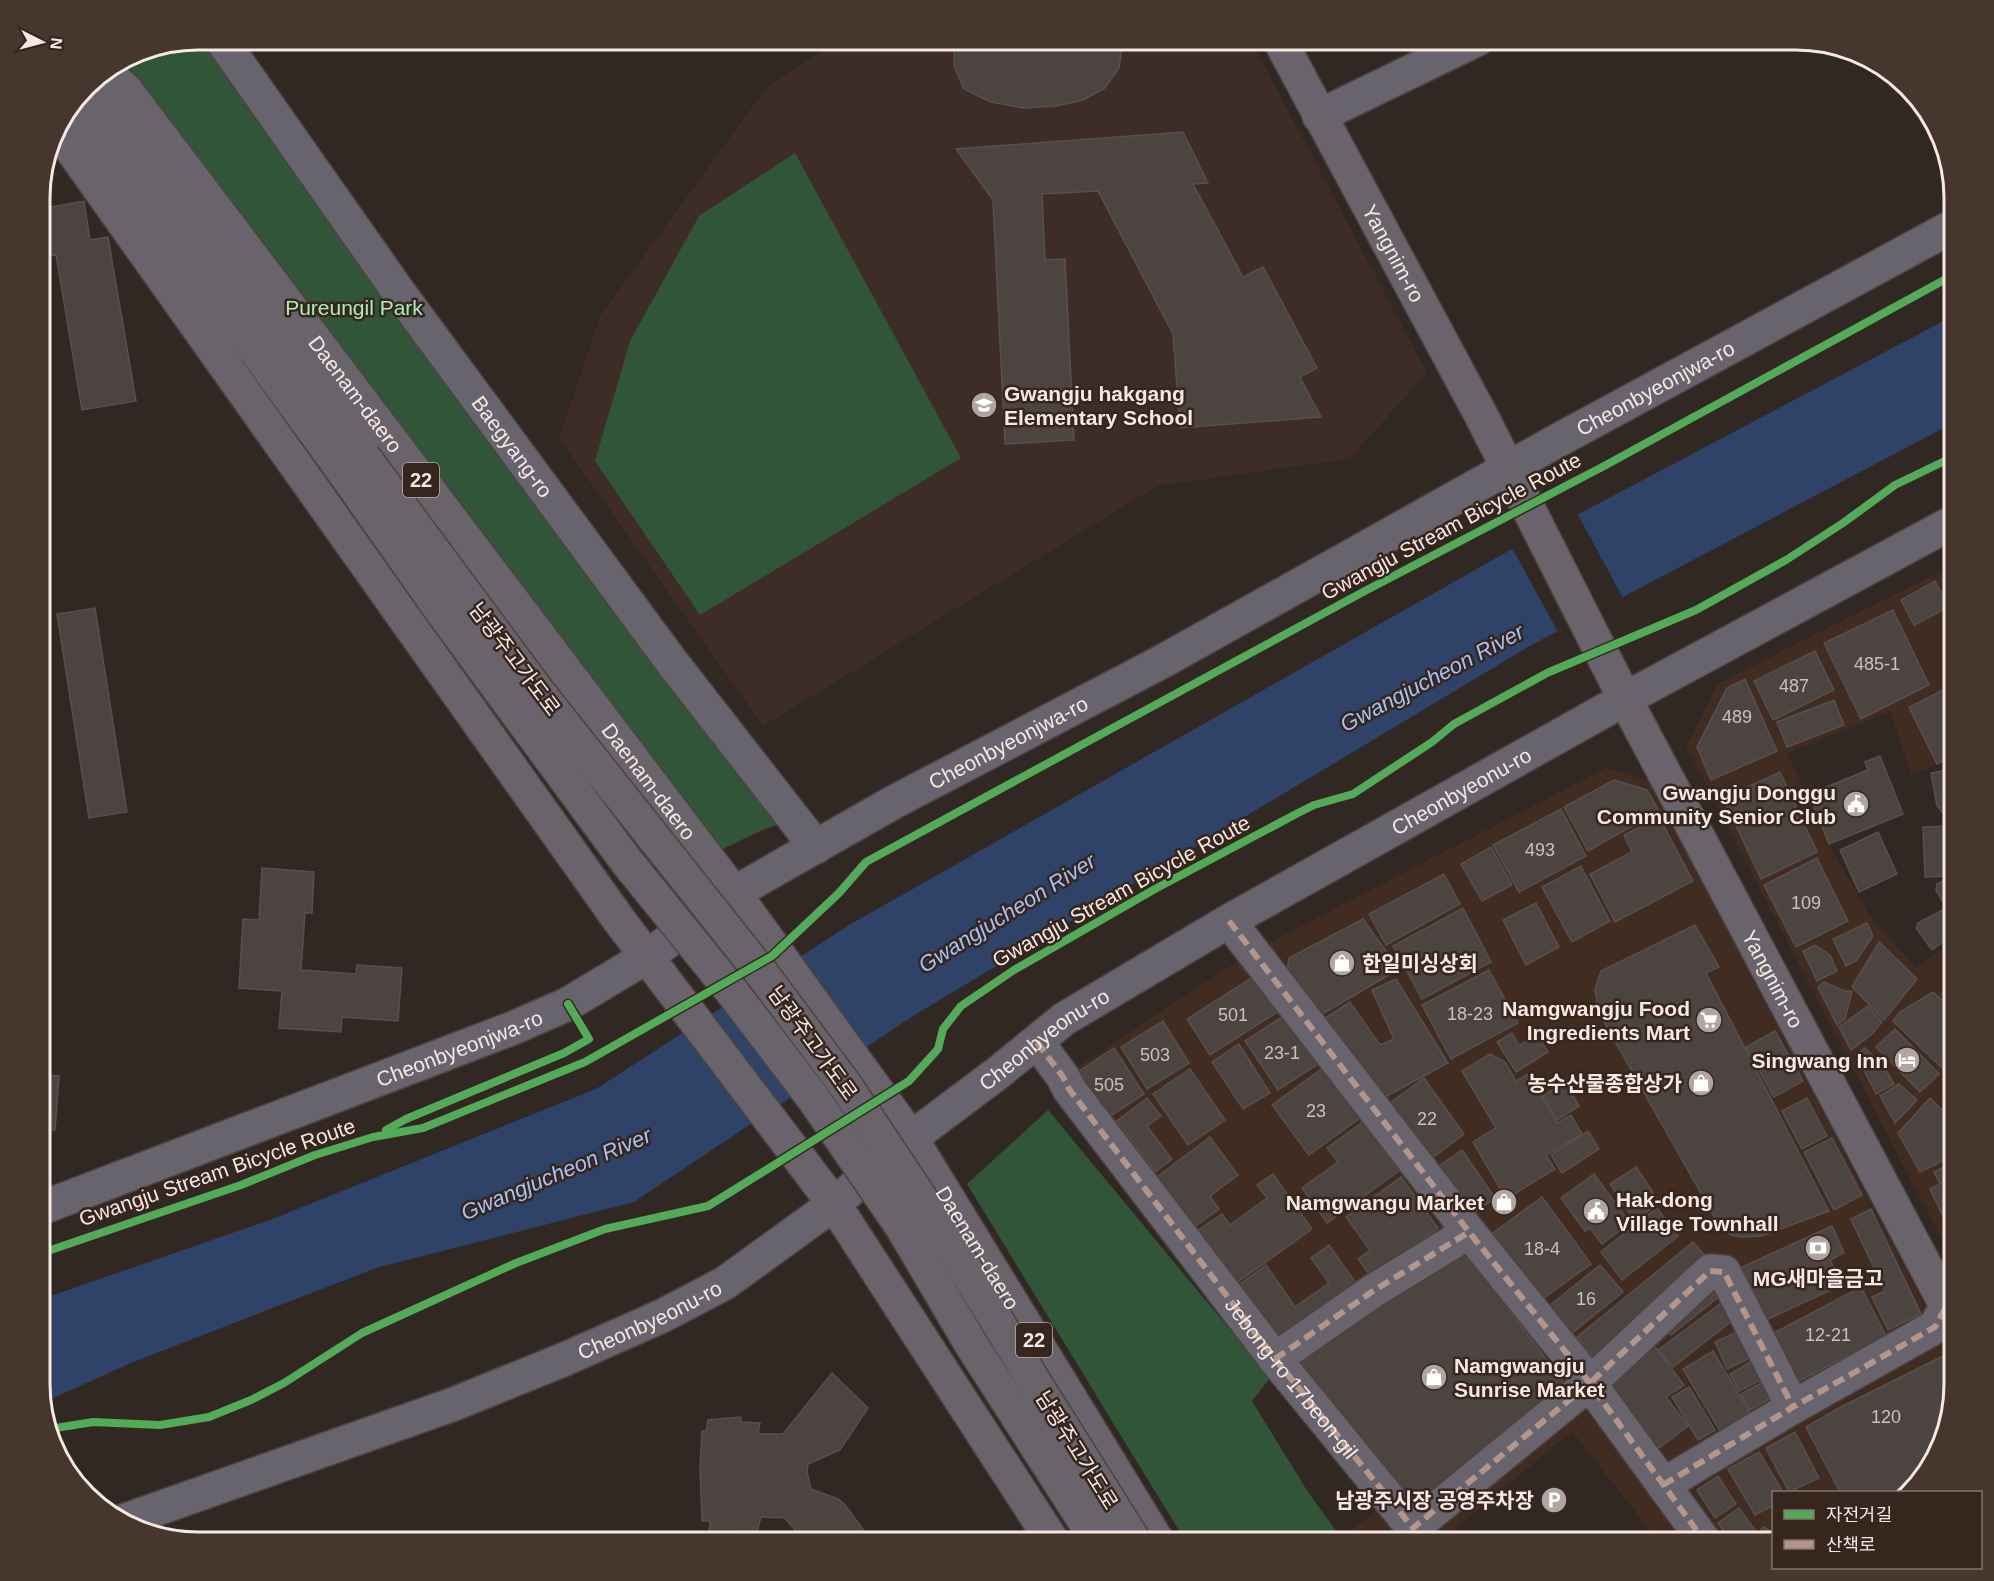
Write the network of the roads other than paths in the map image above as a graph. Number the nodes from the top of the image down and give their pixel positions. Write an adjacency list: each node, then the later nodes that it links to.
1 (229, 50): 14 (street, Baegyang-ro)
2 (1285, 50): 7 (main road, Yangnim-ro)
3 (1455, 50): 7 (street)
4 (111, 77): 15 (main road, Daenam-daero / 22)
5 (97, 89): 10 (main road, Daenam-daero)
6 (75, 114): 10 (main road)
7 (1319, 116): 11 (main road, Yangnim-ro)
8 (63, 137): 17 (main road)
9 (1944, 231): 11 (street, Cheonbyeonjwa-ro)
10 (353, 462): 31 (main road, 남광주고가도로, bridge); 32 (main road, 남광주고가도로, bridge)
11 (1508, 469): 13 (main road, Yangnim-ro); 14 (street, Cheonbyeonjwa-ro)
12 (1944, 527): 13 (street, Cheonbyeonu-ro)
13 (1625, 699): 16 (street, Cheonbyeonu-ro); 23 (main road, Yangnim-ro)
14 (816, 847): 15 (street, Cheonbyeonjwa-ro)
15 (734, 893): 17 (street, Cheonbyeonjwa-ro); 19 (main road, 22)
16 (1229, 921): 18 (street, Cheonbyeonu-ro); 22 (street)
17 (648, 956): 20 (main road); 21 (street, Cheonbyeonjwa-ro)
18 (1037, 1042): 19 (street, Cheonbyeonu-ro); 25 (street, Jebong-ro 17beon-gil)
19 (911, 1138): 20 (street, Cheonbyeonu-ro); 33 (main road, Daenam-daero / 22)
20 (834, 1204): 29 (street, Cheonbyeonu-ro); 30 (main road)
21 (50, 1205)
22 (1469, 1232): 25 (street); 26 (street)
23 (1944, 1293)
24 (1944, 1317): 27 (street)
25 (1275, 1359): 26 (street, Jebong-ro 17beon-gil)
26 (1590, 1383): 27 (street, Jebong-ro 17beon-gil); 28 (street)
27 (1793, 1407): 28 (street)
28 (1663, 1485): 34 (street)
29 (134, 1517)
30 (1047, 1532)
31 (1092, 1532)
32 (1130, 1532)
33 (1152, 1532)
34 (1698, 1532)

